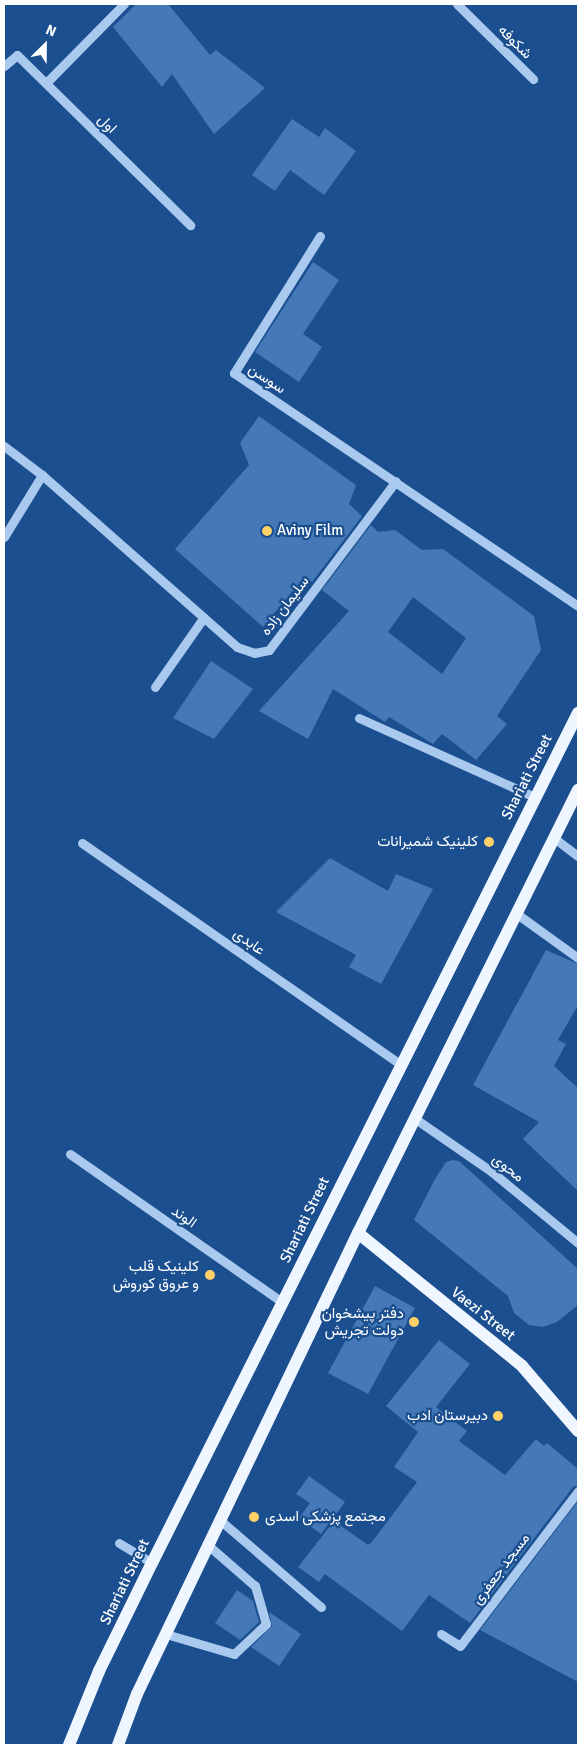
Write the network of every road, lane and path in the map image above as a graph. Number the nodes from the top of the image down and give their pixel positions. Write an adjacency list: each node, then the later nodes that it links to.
1 (124, 4): 5 (street)
2 (457, 4): 4 (street, شکوفه)
3 (4, 66): 5 (street, اول)
4 (533, 79)
5 (46, 83): 6 (street, اول)
6 (190, 225)
7 (320, 236): 10 (street, سوسن)
8 (4, 446): 9 (street, سلیمان زاده)
9 (42, 475): 11 (street); 13 (street, سلیمان زاده)
10 (396, 482): 12 (street); 13 (street, سلیمان زاده)
11 (4, 537)
12 (578, 606)
13 (204, 617): 14 (street)
14 (155, 687)
15 (578, 713): 18 (main road, Shariati Street)
16 (359, 718): 18 (street)
17 (578, 790): 19 (main road)
18 (535, 797): 24 (main road, Shariati Street)
19 (554, 838): 21 (street); 22 (main road)
20 (82, 842): 24 (street, عابدی)
21 (578, 856)
22 (516, 914): 23 (street); 25 (main road)
23 (578, 958)
24 (400, 1064): 29 (main road, Shariati Street)
25 (417, 1120): 27 (main road); 28 (street, محوی)
26 (70, 1154): 29 (street, الوند)
27 (358, 1233): 30 (main road, Vaezi Street); 32 (main road)
28 (578, 1243)
29 (282, 1302): 35 (main road, Shariati Street)
30 (578, 1431)
31 (578, 1491): 38 (street, مسجد جعفری)
32 (221, 1521): 34 (main road); 36 (street)
33 (119, 1543): 35 (street)
34 (209, 1546): 37 (main road); 37 (street)
35 (152, 1563): 39 (main road, Shariati Street)
36 (321, 1607)
37 (166, 1634): 40 (main road)
38 (441, 1634)
39 (69, 1745)
40 (118, 1745)

